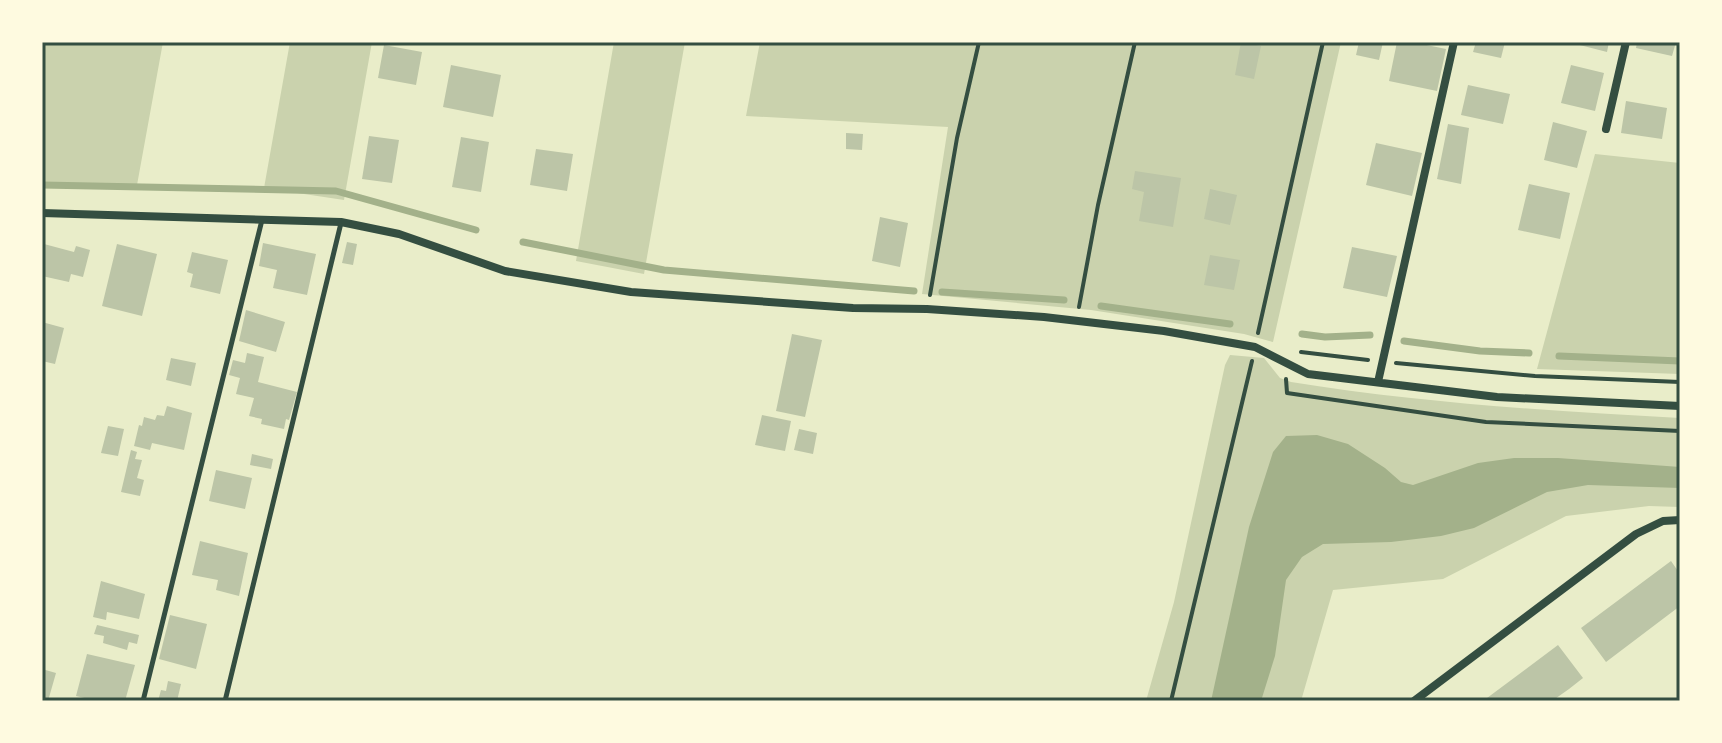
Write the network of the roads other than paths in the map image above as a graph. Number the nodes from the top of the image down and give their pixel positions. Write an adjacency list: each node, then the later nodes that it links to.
1 (1454, 42): 7 (street)
2 (1626, 42): 3 (street)
3 (1606, 129)
4 (42, 213): 5 (street)
5 (263, 219): 6 (street); 10 (lane)
6 (341, 222): 7 (street); 11 (lane)
7 (1378, 382): 8 (street)
8 (1680, 406)
9 (1680, 520): 12 (street)
10 (143, 701)
11 (225, 701)
12 (1414, 701)

